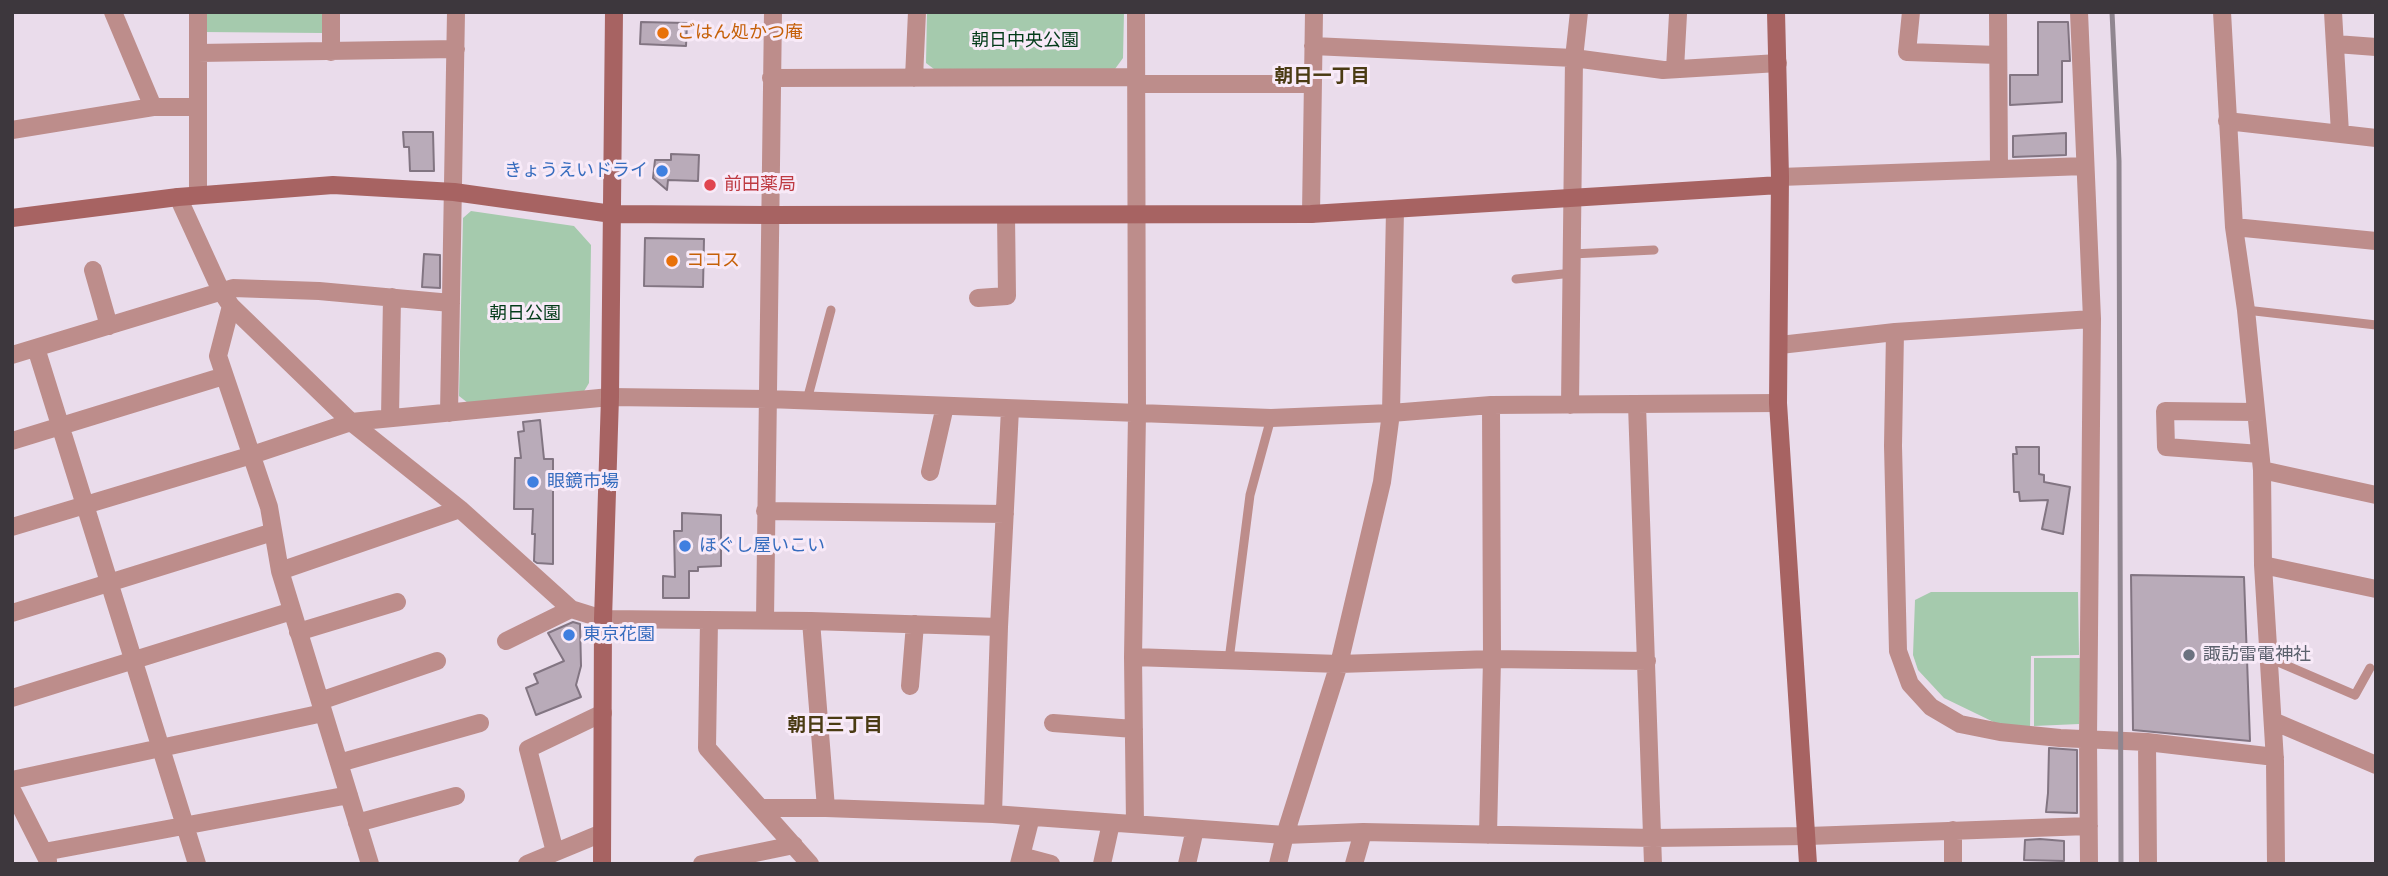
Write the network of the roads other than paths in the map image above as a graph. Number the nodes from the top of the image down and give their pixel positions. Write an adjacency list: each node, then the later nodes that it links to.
1 (113, 12): 32 (street)
2 (198, 12): 23 (street)
3 (331, 12): 22 (street)
4 (456, 12): 21 (street)
5 (614, 12): 46 (street)
6 (773, 12): 28 (street)
7 (917, 12): 29 (street)
8 (1136, 12): 30 (street)
9 (1314, 12): 19 (street)
10 (1579, 12): 25 (street)
11 (1776, 12): 26 (street)
12 (1911, 12): 24 (street)
13 (1998, 12): 24 (street)
14 (2079, 12): 38 (street)
15 (2222, 12): 34 (street)
16 (2333, 12): 18 (street)
17 (1678, 14): 27 (street)
18 (2336, 44): 20 (street); 36 (street)
19 (1313, 46): 25 (street); 31 (street)
20 (2376, 47)
21 (456, 49): 22 (street); 41 (street)
22 (331, 52): 23 (street)
23 (198, 53): 33 (street)
24 (1998, 55): 39 (street)
25 (1574, 58): 27 (street); 44 (street)
26 (1778, 64): 27 (street); 40 (street)
27 (1675, 69)
28 (771, 78): 29 (street); 48 (street)
29 (914, 78): 30 (street)
30 (1136, 80): 31 (street); 50 (street)
31 (1311, 84): 47 (street)
32 (153, 107): 33 (street); 35 (street)
33 (197, 107): 42 (street)
34 (2227, 121): 36 (street); 52 (street)
35 (12, 130)
36 (2340, 133): 37 (street)
37 (2376, 138)
38 (2085, 166): 39 (street); 65 (street)
39 (1999, 169): 40 (street)
40 (1780, 181): 44 (street); 69 (street)
41 (454, 192): 42 (street); 46 (street); 62 (street)
42 (198, 195): 43 (street)
43 (178, 197): 51 (street); 61 (street)
44 (1573, 198): 45 (street); 55 (street)
45 (1395, 210): 47 (street); 84 (street)
46 (612, 214): 48 (street); 73 (street)
47 (1311, 214): 50 (street)
48 (769, 215): 49 (street); 74 (street)
49 (1006, 215): 50 (street); 60 (street)
50 (1135, 215): 85 (street)
51 (12, 218)
52 (2234, 227): 53 (street); 64 (street)
53 (2376, 241)
54 (1654, 250): 55 (lane)
55 (1572, 254): 57 (street)
56 (93, 270): 67 (street)
57 (1572, 273): 58 (lane); 78 (street)
58 (1516, 279)
59 (392, 297): 61 (street); 62 (street); 86 (street)
60 (978, 298)
61 (226, 299): 67 (street); 72 (street); 88 (street)
62 (452, 303): 83 (street)
63 (831, 310): 75 (lane)
64 (2246, 310): 66 (lane); 82 (street)
65 (2092, 319): 68 (street); 134 (street)
66 (2376, 325)
67 (109, 326): 70 (street)
68 (1895, 332): 69 (street); 134 (street)
69 (1780, 345): 76 (street)
70 (36, 348): 71 (street); 89 (street)
71 (12, 355)
72 (224, 376): 89 (street); 91 (street)
73 (610, 397): 74 (street); 83 (street); 109 (street)
74 (768, 399): 75 (street); 97 (street)
75 (807, 400): 80 (street)
76 (1778, 403): 79 (street); 159 (street)
77 (1491, 405): 78 (street); 84 (street); 119 (street)
78 (1570, 405): 79 (street)
79 (1637, 405): 123 (street)
80 (945, 406): 81 (street); 93 (street)
81 (1010, 409): 85 (street); 98 (street)
82 (2256, 412): 92 (street); 92 (street)
83 (449, 413): 86 (street)
84 (1391, 413): 87 (street); 124 (street)
85 (1137, 414): 87 (street); 117 (street)
86 (390, 418): 88 (street)
87 (1271, 418): 120 (lane)
88 (351, 422): 91 (street); 96 (street)
89 (61, 426): 90 (street); 95 (street)
90 (12, 441)
91 (252, 455): 95 (street); 100 (street)
92 (2261, 462): 94 (street); 101 (street)
93 (930, 472)
94 (2376, 495)
95 (84, 505): 99 (street); 103 (street)
96 (460, 509): 102 (street); 106 (street)
97 (765, 511): 98 (street); 111 (street)
98 (1005, 514): 114 (street)
99 (12, 527)
100 (272, 533): 102 (street); 103 (street)
101 (2263, 565): 104 (street); 118 (street)
102 (280, 570): 107 (street)
103 (108, 583): 108 (street); 121 (street)
104 (2376, 589)
105 (397, 602): 115 (street)
106 (571, 609): 109 (street); 116 (street)
107 (292, 611): 115 (street); 121 (street)
108 (12, 613)
109 (603, 619): 110 (street); 129 (street)
110 (709, 620): 111 (street); 144 (street)
111 (765, 620): 112 (street)
112 (811, 621): 113 (street); 145 (street)
113 (915, 624): 114 (street); 126 (street)
114 (999, 627): 146 (street)
115 (298, 632): 128 (street)
116 (506, 641)
117 (1133, 657): 120 (street); 133 (street)
118 (2269, 658): 125 (lane); 130 (street)
119 (1492, 659): 123 (street); 124 (street); 158 (street)
120 (1230, 660): 124 (street)
121 (133, 661): 127 (street); 136 (street)
122 (437, 661): 128 (street)
123 (1647, 661): 160 (street)
124 (1339, 664): 157 (street)
125 (2370, 668)
126 (910, 687)
127 (12, 698)
128 (322, 707): 136 (street); 138 (street)
129 (603, 713): 156 (street); 162 (street)
130 (2273, 721): 137 (street); 139 (street)
131 (480, 723): 138 (street)
132 (1053, 723): 133 (street)
133 (1134, 729): 150 (street)
134 (2088, 739): 135 (street); 151 (street)
135 (2147, 742): 137 (street); 180 (street)
136 (161, 749): 140 (street); 152 (street)
137 (2275, 757): 181 (street)
138 (339, 763): 142 (street)
139 (2376, 765)
140 (12, 780)
141 (12, 789): 163 (street)
142 (349, 794): 149 (street); 152 (street)
143 (456, 796): 149 (street)
144 (762, 808): 145 (street); 161 (street)
145 (826, 808): 146 (street)
146 (993, 814): 147 (street)
147 (1031, 817): 148 (street); 164 (street)
148 (1111, 822): 150 (street); 172 (street)
149 (358, 823): 166 (street)
150 (1135, 824): 153 (street)
151 (2089, 826): 154 (street); 179 (street)
152 (186, 827): 163 (street); 165 (street)
153 (1195, 829): 157 (street); 173 (street)
154 (1953, 830): 159 (street); 178 (street)
155 (1363, 832): 157 (street); 158 (street); 175 (street)
156 (602, 833): 162 (street); 168 (street)
157 (1284, 835): 174 (street)
158 (1488, 835): 160 (street)
159 (1808, 836): 160 (street); 177 (street)
160 (1653, 838): 176 (street)
161 (794, 845): 169 (street); 170 (street)
162 (555, 852): 167 (street)
163 (47, 858)
164 (1020, 860): 171 (street)
165 (197, 864)
166 (370, 864)
167 (527, 864)
168 (603, 864)
169 (702, 864)
170 (810, 864)
171 (1051, 864)
172 (1102, 864)
173 (1187, 864)
174 (1278, 864)
175 (1354, 864)
176 (1653, 864)
177 (1808, 864)
178 (1953, 864)
179 (2089, 864)
180 (2148, 864)
181 (2276, 864)

